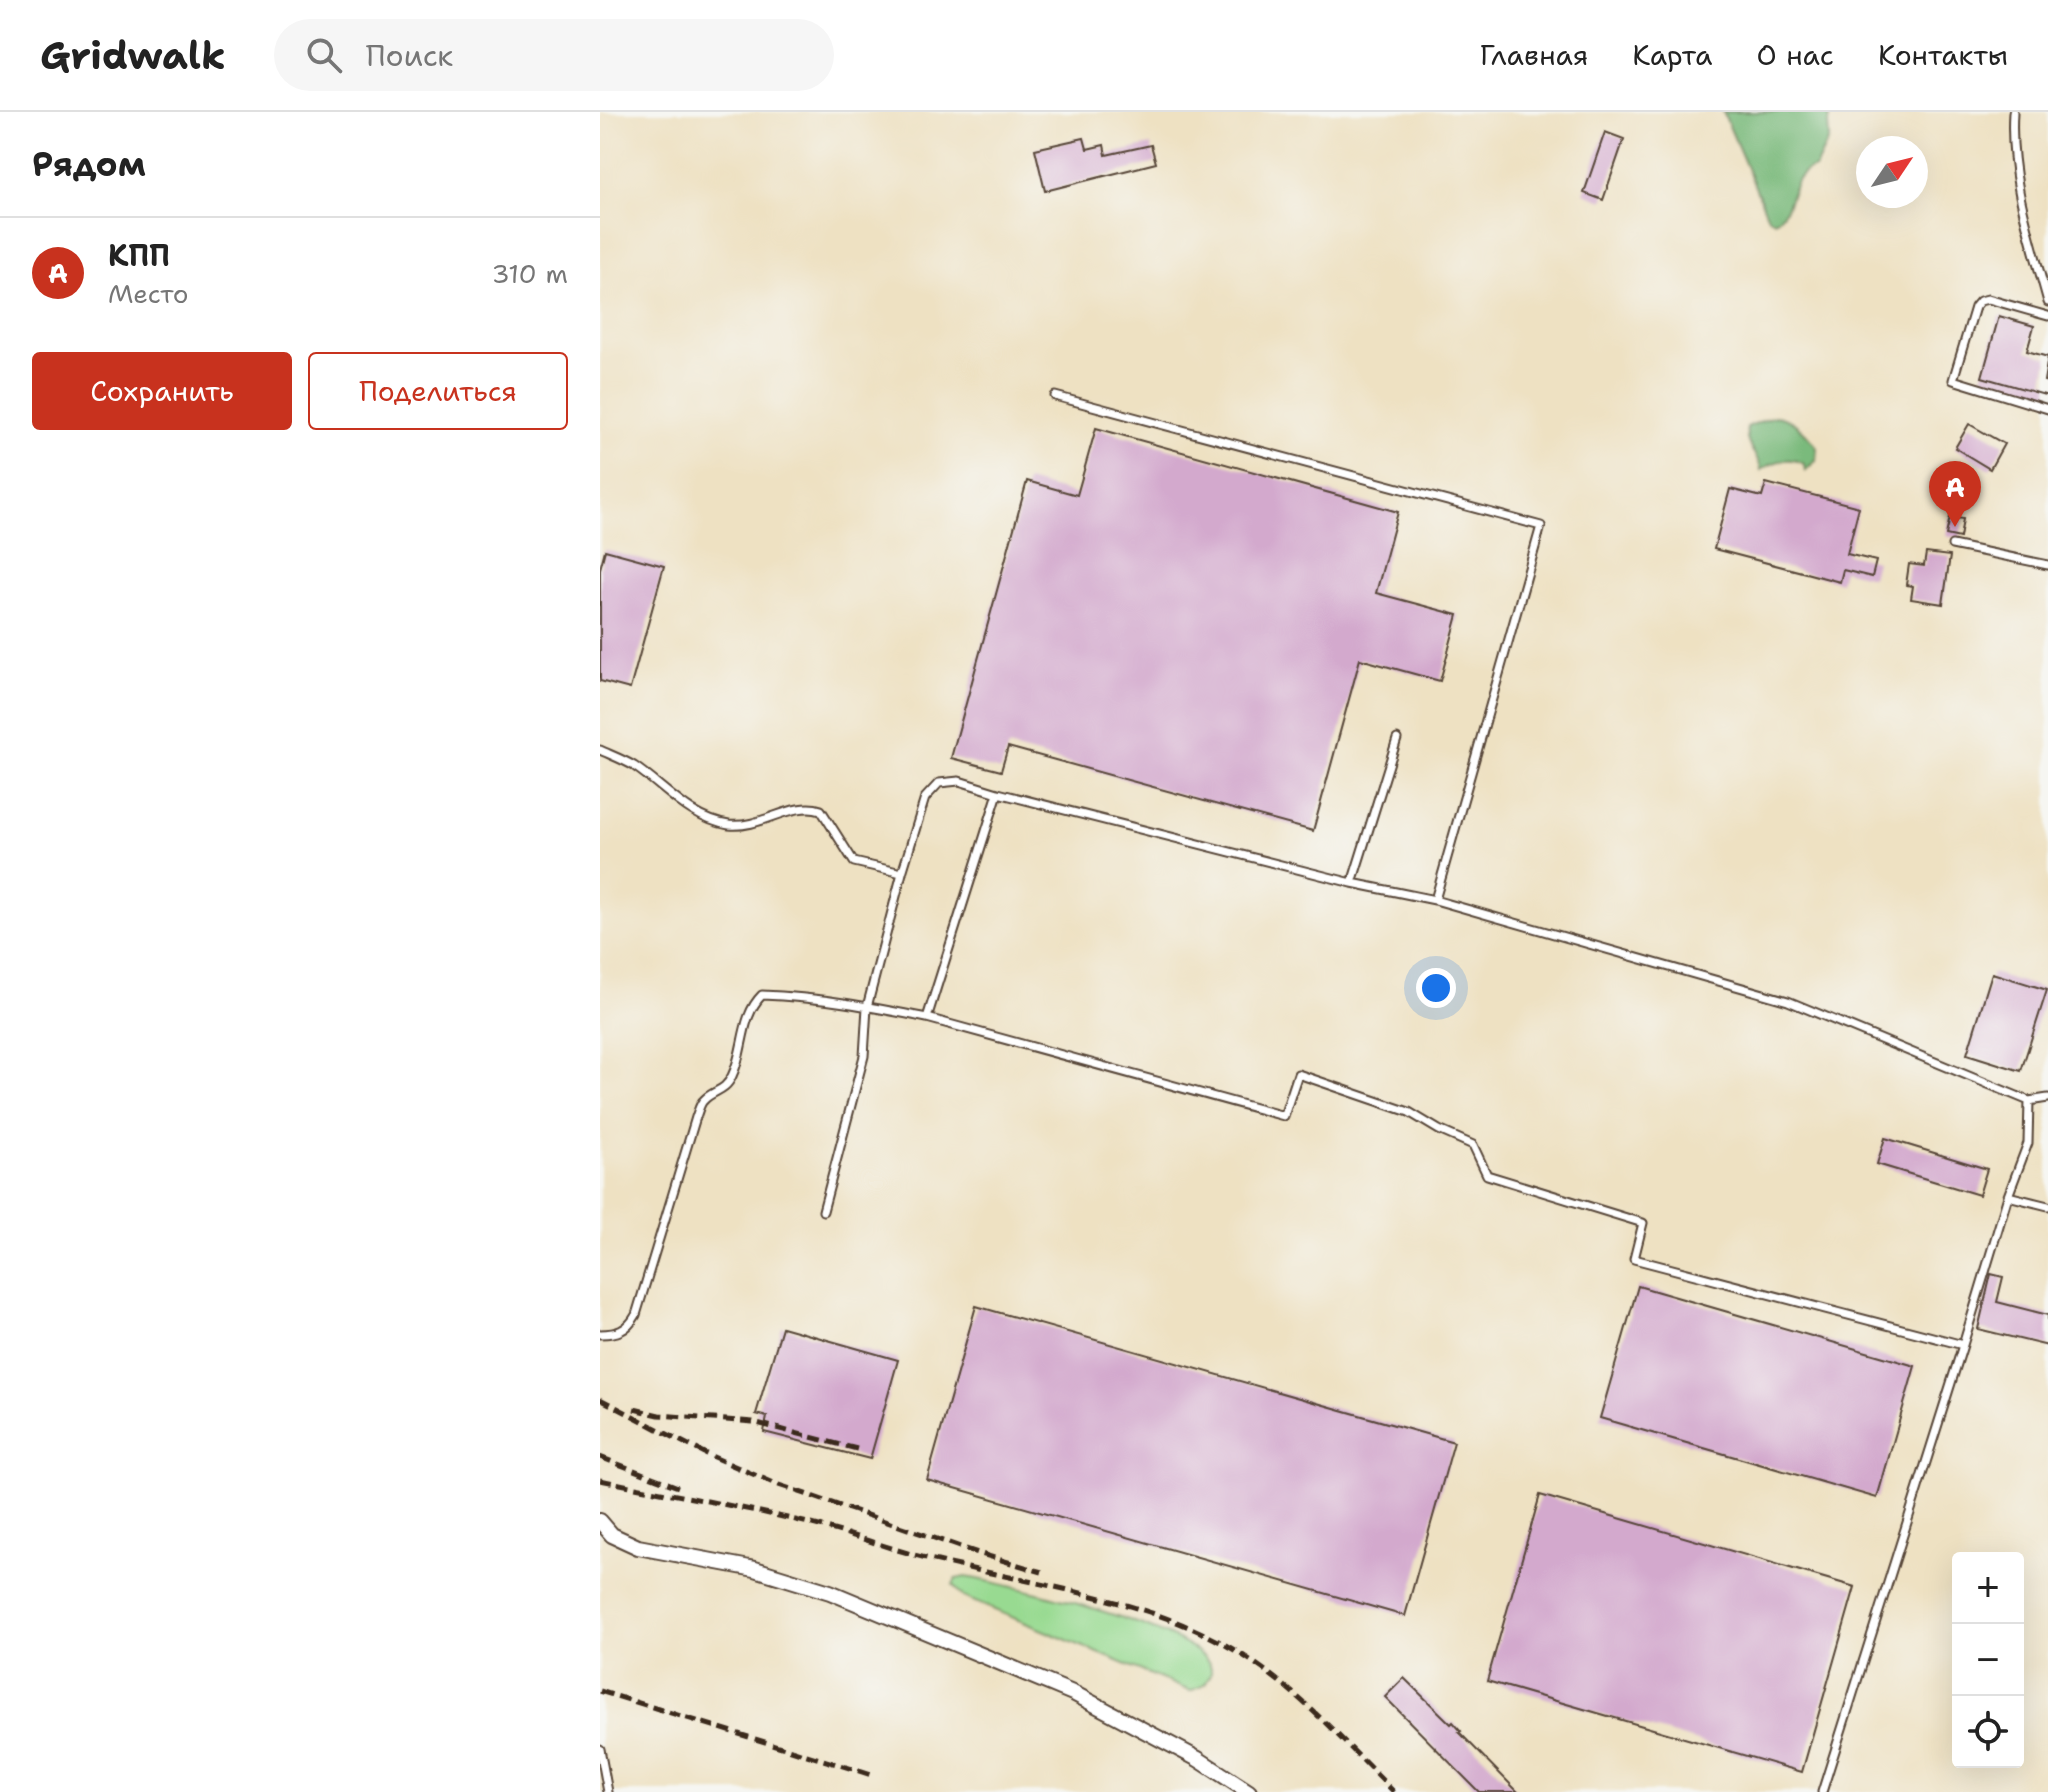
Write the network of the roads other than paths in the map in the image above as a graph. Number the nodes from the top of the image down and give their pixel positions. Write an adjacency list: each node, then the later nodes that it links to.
1 (2013, 112): 2 (lane)
2 (2048, 302)
3 (2048, 316): 5 (lane)
4 (1055, 396): 13 (lane)
5 (2048, 409)
6 (1952, 545): 7 (lane)
7 (2048, 565)
8 (1397, 739): 12 (lane)
9 (600, 750): 11 (lane)
10 (998, 793): 11 (lane); 12 (lane); 15 (lane)
11 (902, 873): 14 (lane)
12 (1352, 883): 13 (lane)
13 (1435, 900): 17 (lane)
14 (867, 1007): 15 (lane); 20 (lane); 21 (lane)
15 (927, 1018): 22 (lane)
16 (2048, 1098): 17 (lane)
17 (2029, 1101): 18 (lane)
18 (2008, 1196): 19 (lane); 22 (lane)
19 (2048, 1206)
20 (823, 1211)
21 (600, 1334)
22 (1963, 1345): 27 (lane)
23 (600, 1521): 26 (street)
24 (600, 1749): 25 (lane)
25 (608, 1792)
26 (1249, 1792)
27 (1822, 1792)

